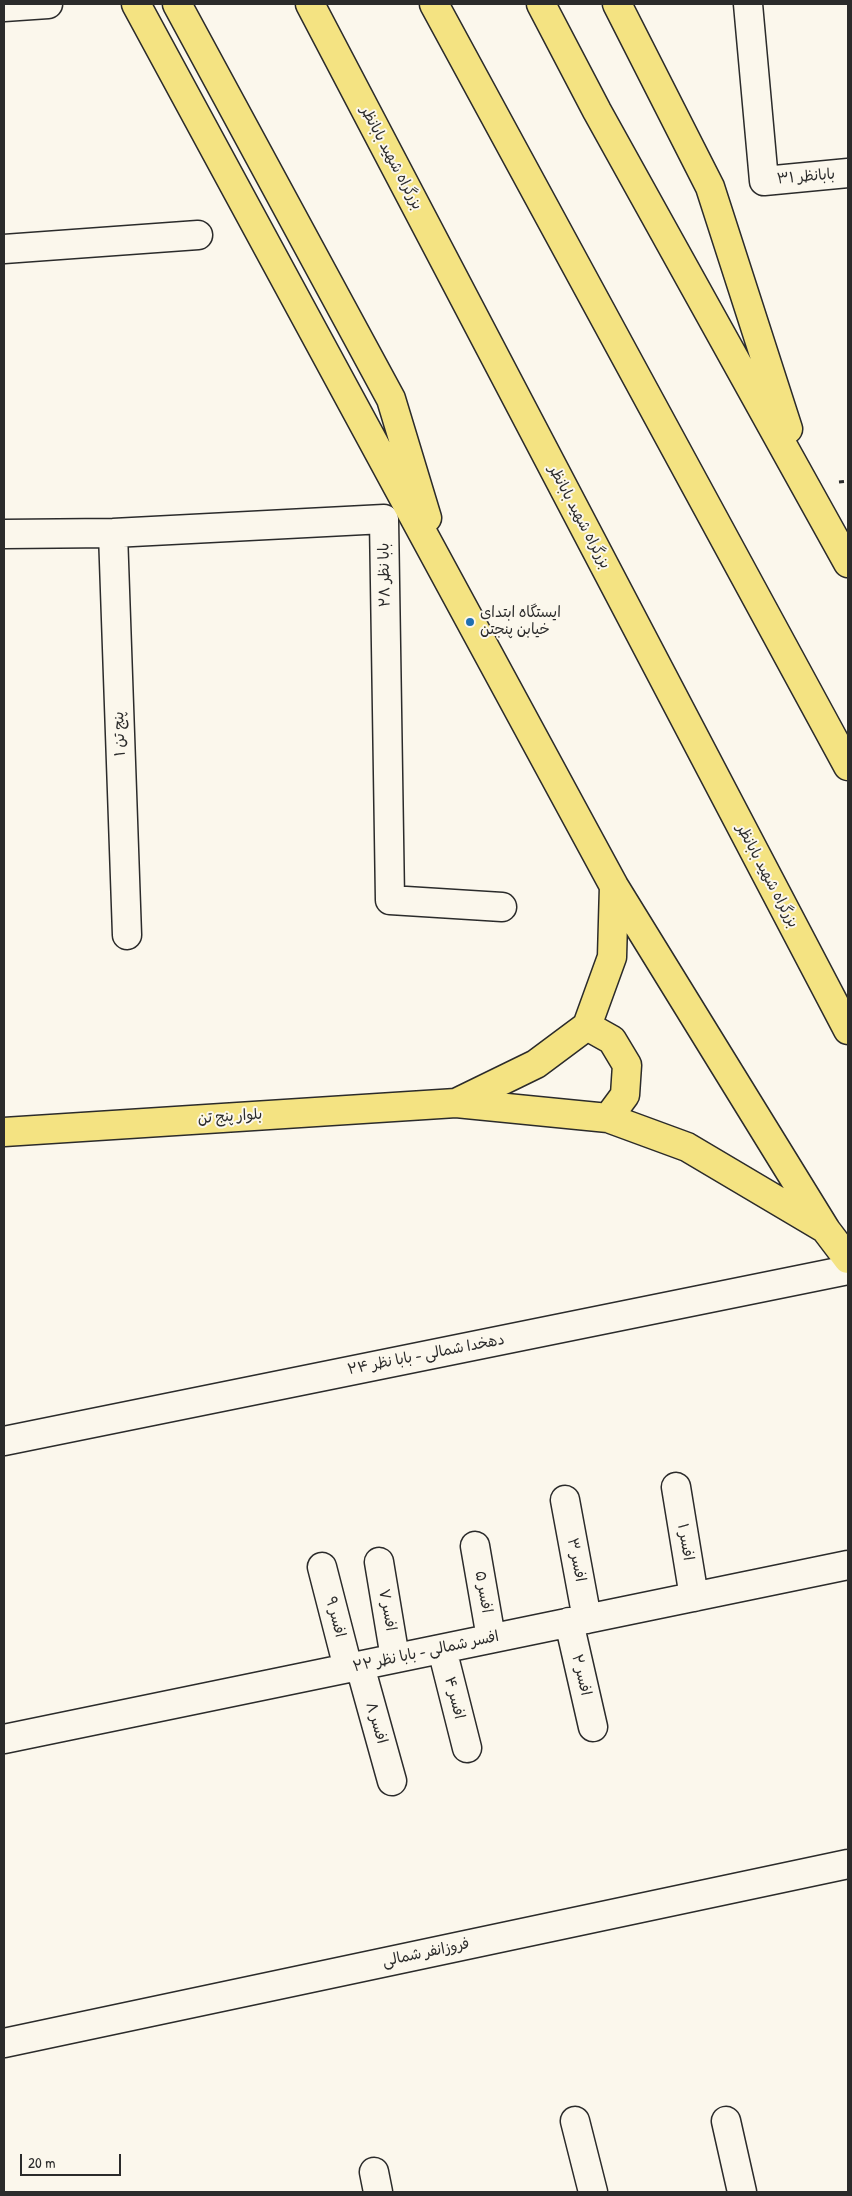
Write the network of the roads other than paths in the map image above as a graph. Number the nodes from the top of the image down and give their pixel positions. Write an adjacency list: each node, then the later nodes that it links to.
1 (48, 4): 9 (street)
2 (136, 4): 17 (main road)
3 (177, 4): 17 (main road)
4 (310, 4): 23 (main road, بزرگراه شهید بابانظر)
5 (434, 4): 18 (main road)
6 (541, 4): 13 (main road)
7 (617, 4): 13 (main road)
8 (748, 4): 10 (street, بابانظر ۳۱)
9 (4, 7)
10 (848, 173)
11 (198, 235): 12 (street)
12 (4, 249)
13 (806, 486): 16 (main road)
14 (113, 533): 15 (street, بابا نظر ۲۸); 20 (street, بابا نظر ۲۸); 21 (street, پنج تن ۱)
15 (4, 534)
16 (848, 564)
17 (443, 572): 19 (main road)
18 (848, 766)
19 (614, 886): 22 (main road); 27 (main road)
20 (502, 907)
21 (127, 935)
22 (587, 1026): 24 (main road); 25 (main road)
23 (848, 1030)
24 (456, 1102): 25 (main road); 26 (main road, بلوار پنج تن)
25 (608, 1118): 27 (main road)
26 (4, 1132)
27 (826, 1230): 28 (main road)
28 (848, 1259)
29 (848, 1270): 30 (street, دهخدا شمالی - بابا نظر ۲۴)
30 (4, 1441)
31 (676, 1487): 37 (street, افسر ۱)
32 (565, 1500): 38 (street, افسر ۳)
33 (475, 1546): 39 (street, افسر ۵)
34 (379, 1562): 41 (street, افسر ۷)
35 (848, 1565): 37 (street, افسر شمالی - بابا نظر ۲۲)
36 (322, 1567): 42 (street, افسر ۹)
37 (694, 1597): 38 (street, افسر شمالی - بابا نظر ۲۲)
38 (578, 1620): 39 (street, افسر شمالی - بابا نظر ۲۲); 43 (street, افسر ۲)
39 (491, 1638): 40 (street, افسر شمالی - بابا نظر ۲۲)
40 (442, 1649): 41 (street, افسر شمالی - بابا نظر ۲۲); 45 (street, افسر ۴)
41 (395, 1658): 42 (street, افسر شمالی - بابا نظر ۲۲)
42 (354, 1667): 44 (street, افسر شمالی - بابا نظر ۲۲); 46 (street, افسر ۸)
43 (593, 1727)
44 (4, 1739)
45 (467, 1748)
46 (392, 1781)
47 (848, 1864): 48 (street, فروزانفر شمالی)
48 (4, 2043)
49 (575, 2121): 51 (street)
50 (726, 2121): 52 (street)
51 (593, 2192)
52 (742, 2192)

